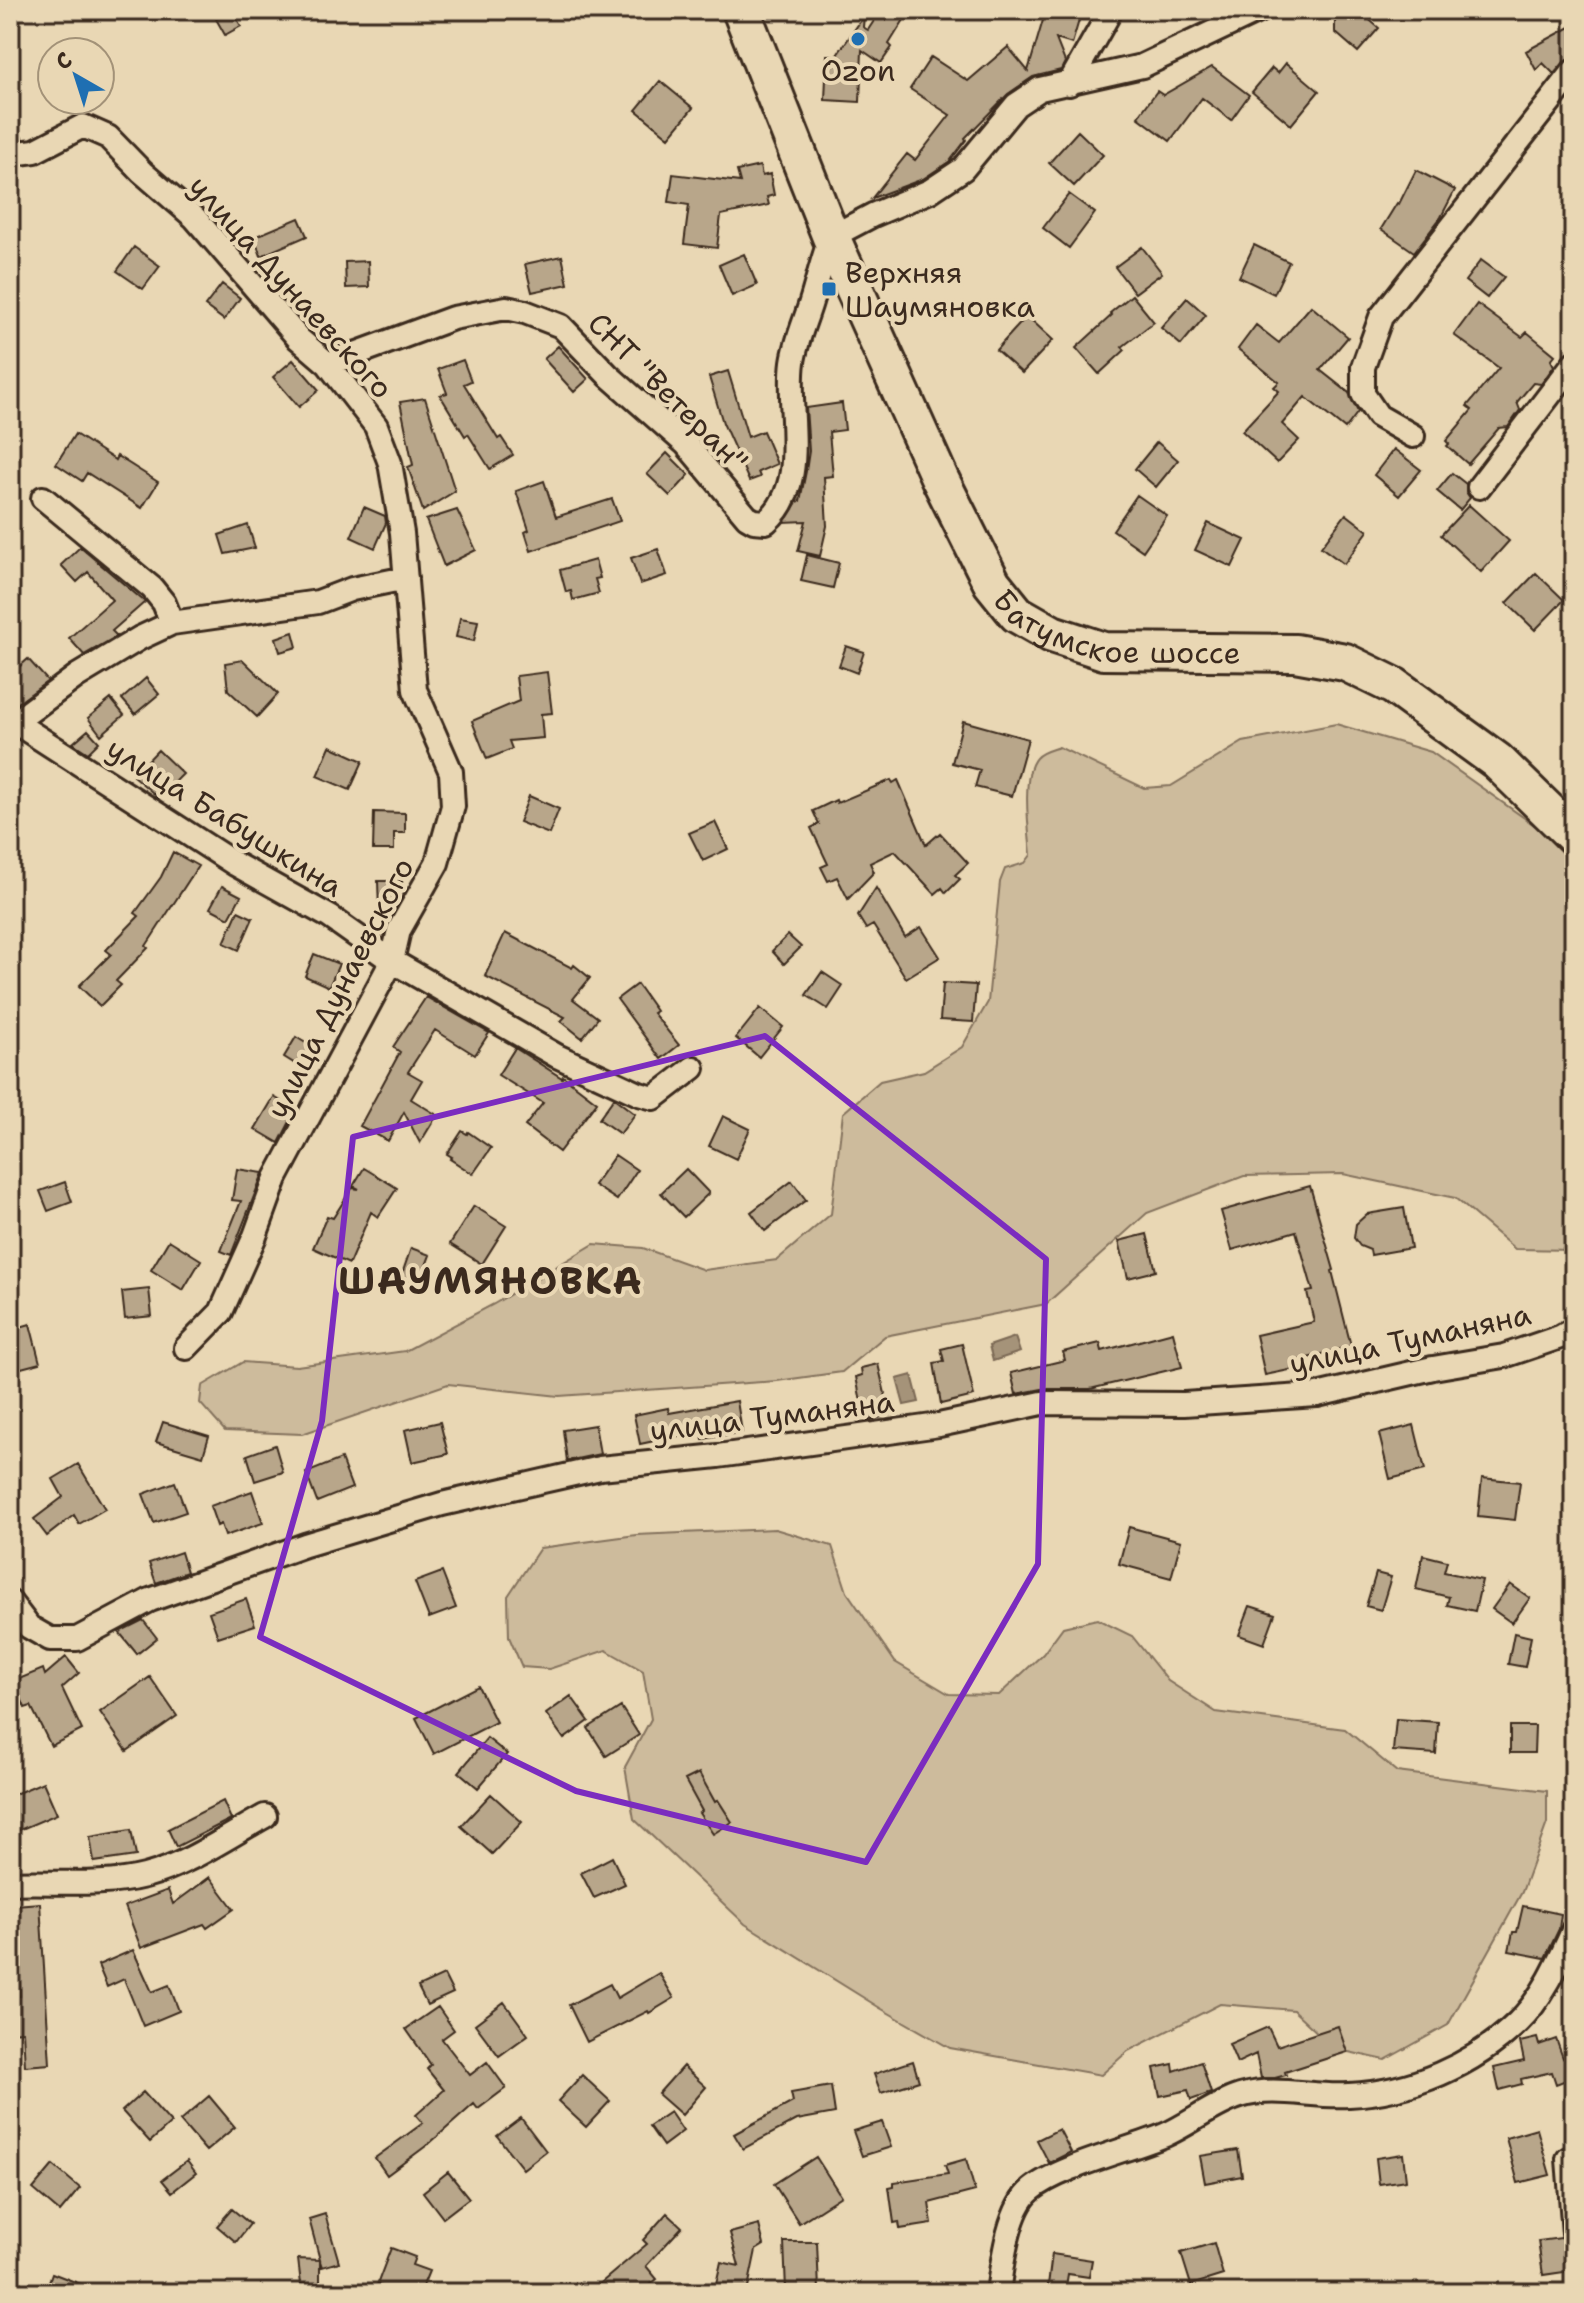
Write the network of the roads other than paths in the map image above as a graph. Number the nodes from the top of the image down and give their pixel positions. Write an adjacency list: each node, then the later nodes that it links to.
1 (741, 10): 7 (highway, Батумское шоссе)
2 (1111, 10): 5 (street)
3 (1260, 10): 5 (street)
4 (1574, 71): 10 (street)
5 (1069, 84): 7 (street)
6 (10, 144): 9 (street, улица Дунаевского)
7 (831, 237): 9 (street, СНТ "Ветеран"); 16 (highway, Батумское шоссе)
8 (1574, 363): 11 (street)
9 (328, 364): 13 (street, улица Дунаевского)
10 (1413, 436)
11 (1479, 487)
12 (43, 498): 14 (street)
13 (406, 578): 14 (street, улица Бабушкина); 17 (street, улица Дунаевского)
14 (172, 623): 15 (street, улица Бабушкина)
15 (13, 725): 17 (street, улица Бабушкина)
16 (1574, 836)
17 (392, 961): 18 (street, улица Бабушкина); 20 (street, улица Дунаевского)
18 (693, 1068)
19 (1574, 1329): 21 (street, улица Туманяна)
20 (186, 1348)
21 (10, 1602)
22 (265, 1816): 23 (street)
23 (10, 1883)
24 (1574, 1929): 27 (street)
25 (1568, 2159): 26 (street)
26 (1574, 2234)
27 (998, 2293)

